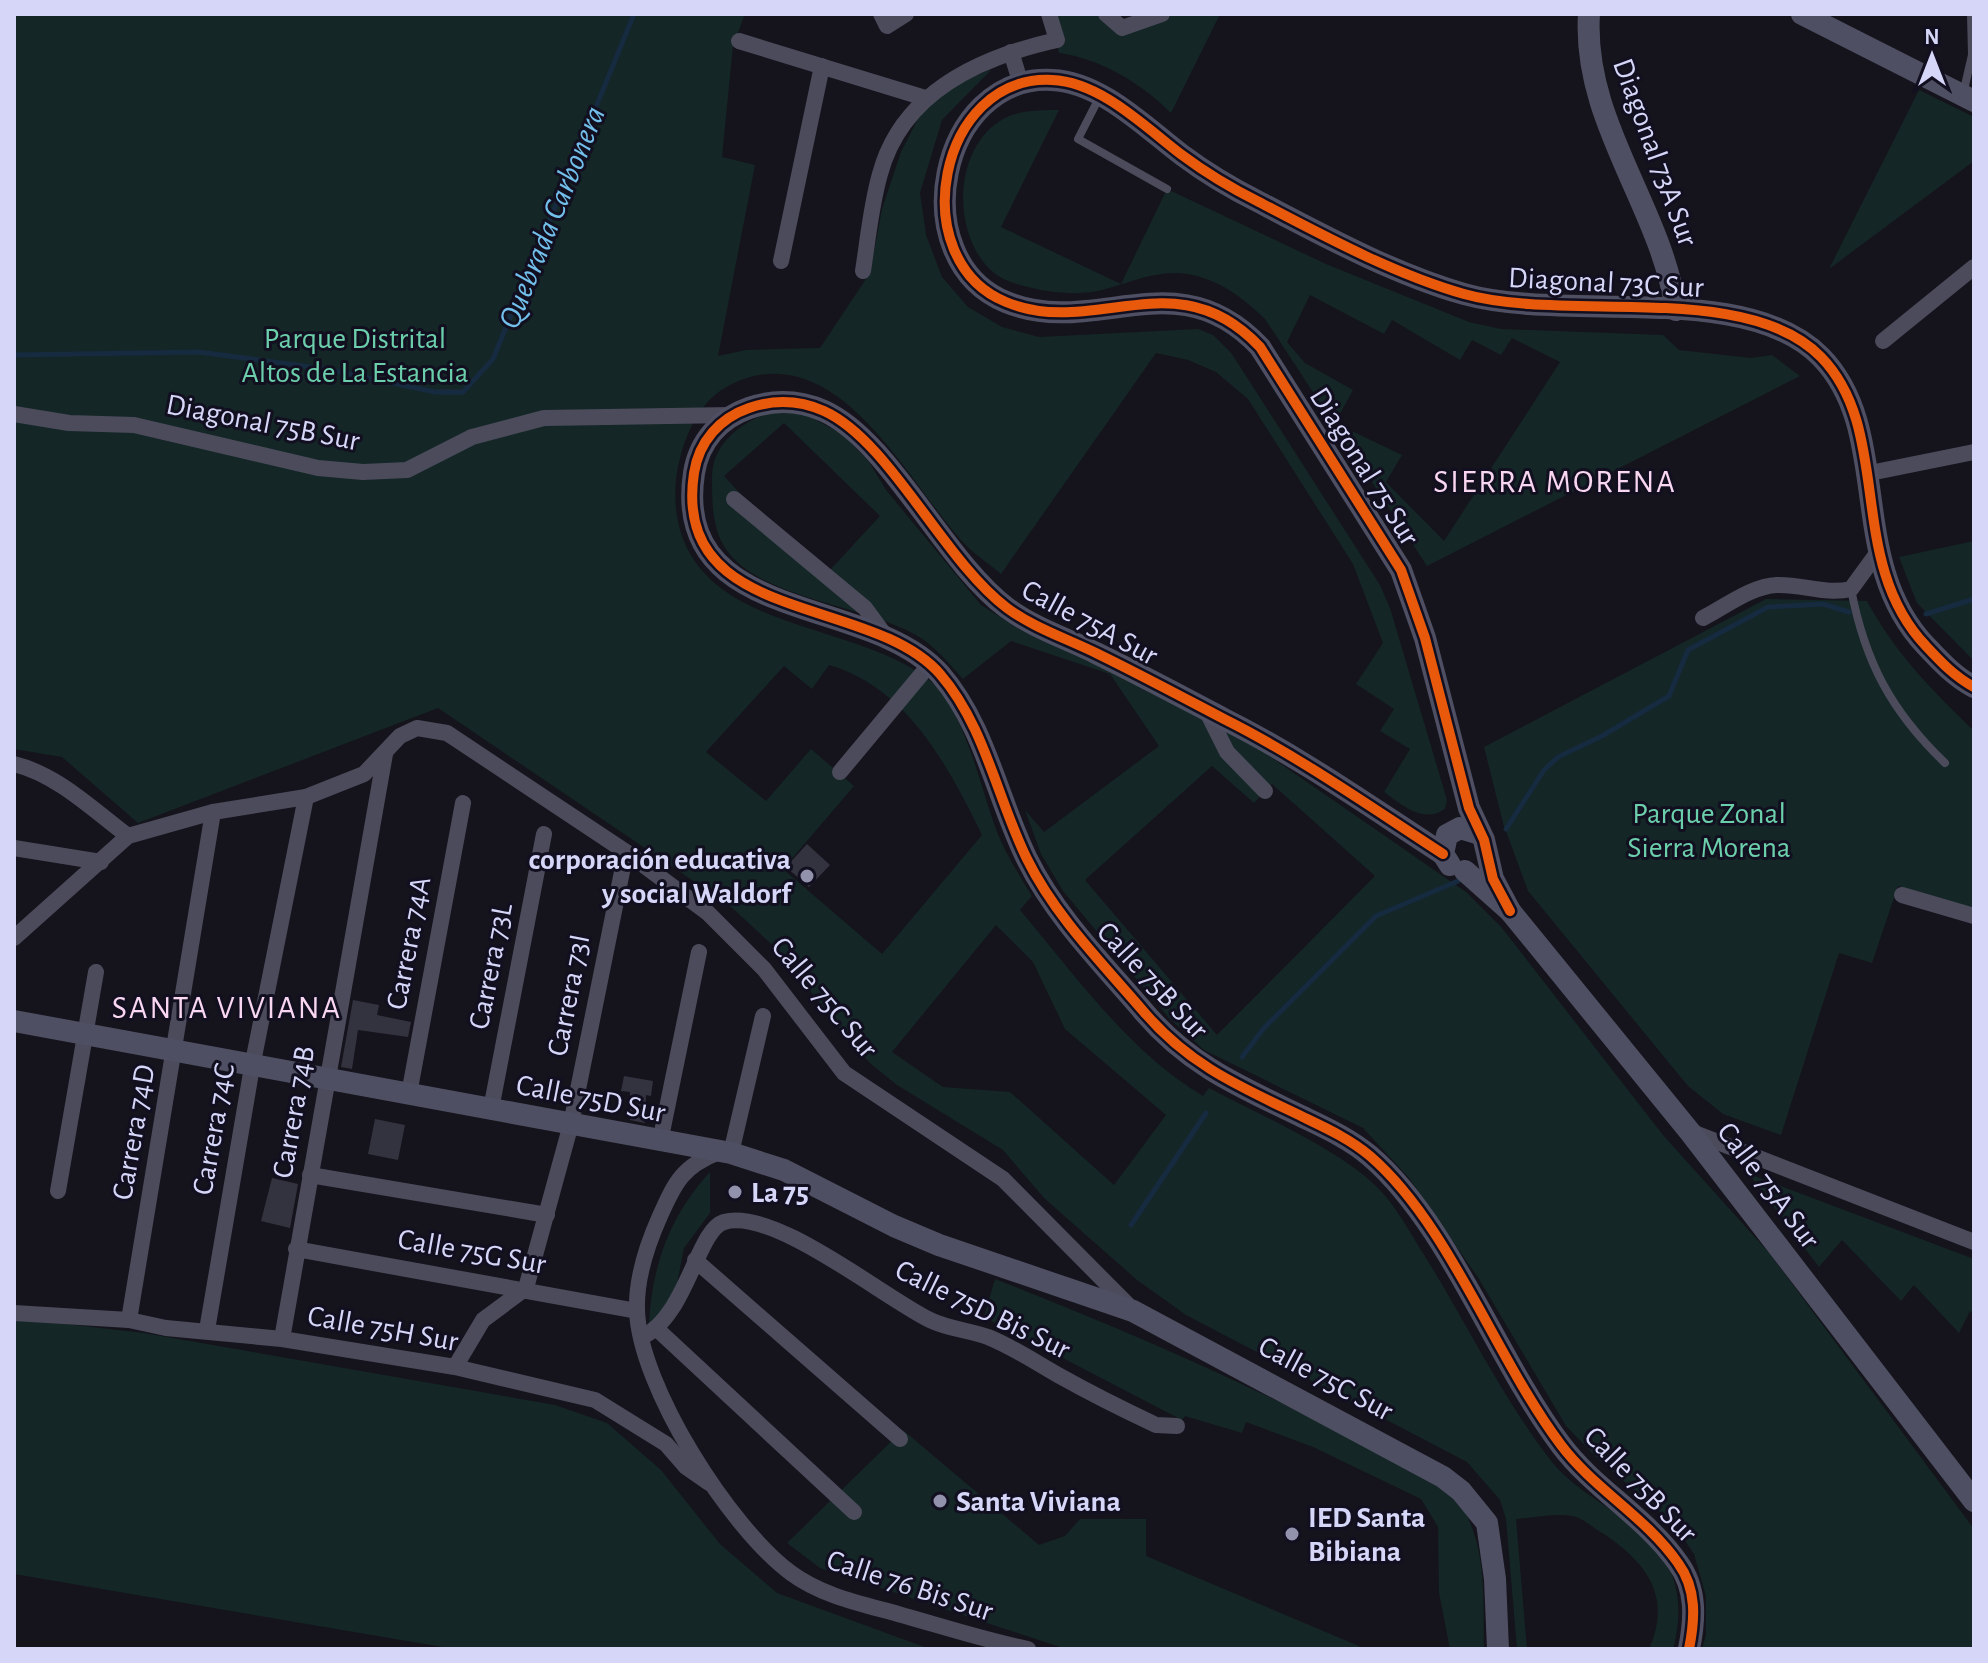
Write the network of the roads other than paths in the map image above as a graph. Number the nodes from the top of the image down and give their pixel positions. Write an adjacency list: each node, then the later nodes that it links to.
1 (906, 14): 8 (street)
2 (1049, 14): 10 (street)
3 (1106, 14): 4 (street)
4 (1162, 14)
5 (1589, 14): 20 (street, Diagonal 73A Sur)
6 (1802, 14): 15 (street)
7 (1971, 14): 15 (lane)
8 (884, 20)
9 (739, 41): 11 (street)
10 (1011, 52): 12 (street); 14 (street)
11 (822, 66): 14 (street); 17 (street)
12 (1021, 84): 13 (street, Diagonal 73C Sur); 38 (street, Diagonal 75 Sur)
13 (1100, 96): 16 (lane); 20 (street, Diagonal 73C Sur)
14 (925, 98): 19 (street)
15 (1968, 98)
16 (1167, 189)
17 (781, 261)
18 (1974, 267): 21 (street)
19 (863, 271)
20 (1676, 310): 25 (street, Diagonal 73C Sur)
21 (1883, 341)
22 (14, 414): 23 (street, Diagonal 75B Sur)
23 (732, 415): 30 (street, Calle 75B Sur); 33 (street, Calle 75A Sur)
24 (1974, 452): 25 (street)
25 (1865, 474): 27 (street, Diagonal 73C Sur)
26 (734, 499): 30 (street)
27 (1878, 552): 28 (street); 32 (street, Diagonal 73C Sur)
28 (1851, 589): 29 (street); 35 (lane)
29 (1703, 618)
30 (887, 639): 31 (street, Calle 75B Sur)
31 (930, 664): 37 (street); 92 (street, Calle 75B Sur)
32 (1969, 687)
33 (1205, 708): 39 (street); 45 (street, Calle 75A Sur)
34 (385, 754): 40 (street, Calle 75C Sur); 48 (street, Calle 75C Sur); 62 (street, Carrera 74B)
35 (1945, 763)
36 (14, 764): 44 (street)
37 (840, 772)
38 (1463, 788): 45 (street, Diagonal 75 Sur); 46 (street, Diagonal 75 Sur)
39 (1265, 791)
40 (306, 797): 42 (street, Calle 75C Sur); 61 (street, Carrera 74C)
41 (463, 803): 63 (street, Carrera 74A)
42 (213, 812): 44 (street, Calle 75C Sur); 60 (street, Carrera 74D)
43 (544, 834): 64 (street, Carrera 73L)
44 (128, 836): 49 (street)
45 (1449, 839): 46 (street); 50 (street)
46 (1483, 844): 50 (street); 52 (street, Calle 75A Sur)
47 (14, 848): 49 (street)
48 (626, 852): 65 (street, Carrera 73I); 77 (street, Calle 75C Sur)
49 (101, 862): 54 (street)
50 (1465, 871): 52 (street, Calle 75A Sur)
51 (1902, 895): 53 (street)
52 (1510, 911): 66 (street, Calle 75A Sur)
53 (1974, 916)
54 (14, 938)
55 (699, 952): 67 (street)
56 (96, 972): 59 (street)
57 (763, 1016): 68 (street)
58 (14, 1021): 59 (street, Calle 75D Sur)
59 (86, 1034): 60 (street, Calle 75D Sur); 70 (street)
60 (175, 1052): 61 (street, Calle 75D Sur); 79 (street, Carrera 74D)
61 (252, 1067): 62 (street, Calle 75D Sur); 80 (street, Carrera 74C)
62 (327, 1079): 63 (street, Calle 75D Sur); 69 (street, Carrera 74B)
63 (409, 1094): 64 (street, Calle 75D Sur)
64 (491, 1109): 65 (street, Calle 75D Sur)
65 (571, 1124): 67 (street, Calle 75D Sur); 71 (street, Carrera 73I)
66 (1690, 1132): 72 (street); 88 (street, Calle 75A Sur)
67 (660, 1142): 68 (street, Calle 75D Sur)
68 (726, 1152): 76 (street); 77 (street, Calle 75D Sur)
69 (310, 1175): 71 (street); 73 (street, Carrera 74B)
70 (58, 1191)
71 (547, 1215): 75 (street, Carrera 73I)
72 (1974, 1242)
73 (296, 1249): 75 (street, Calle 75G Sur); 83 (street, Carrera 74B)
74 (695, 1260): 81 (street); 85 (street, Calle 75D Bis Sur); 86 (street)
75 (526, 1288): 76 (street, Calle 75G Sur); 84 (street)
76 (637, 1311): 82 (street)
77 (1133, 1311): 91 (street, Calle 75C Sur)
78 (14, 1313): 79 (street, Calle 75H Sur)
79 (129, 1320): 80 (street, Calle 75H Sur)
80 (207, 1330): 83 (street, Calle 75H Sur)
81 (658, 1330): 82 (street); 89 (street)
82 (642, 1337): 87 (street)
83 (282, 1339): 84 (street, Calle 75H Sur)
84 (455, 1367): 87 (street, Calle 75H Sur)
85 (1177, 1426)
86 (900, 1439)
87 (712, 1486): 90 (street, Calle 76 Bis Sur)
88 (1974, 1501)
89 (854, 1512)
90 (1028, 1649)
91 (1498, 1649)
92 (1689, 1649)

